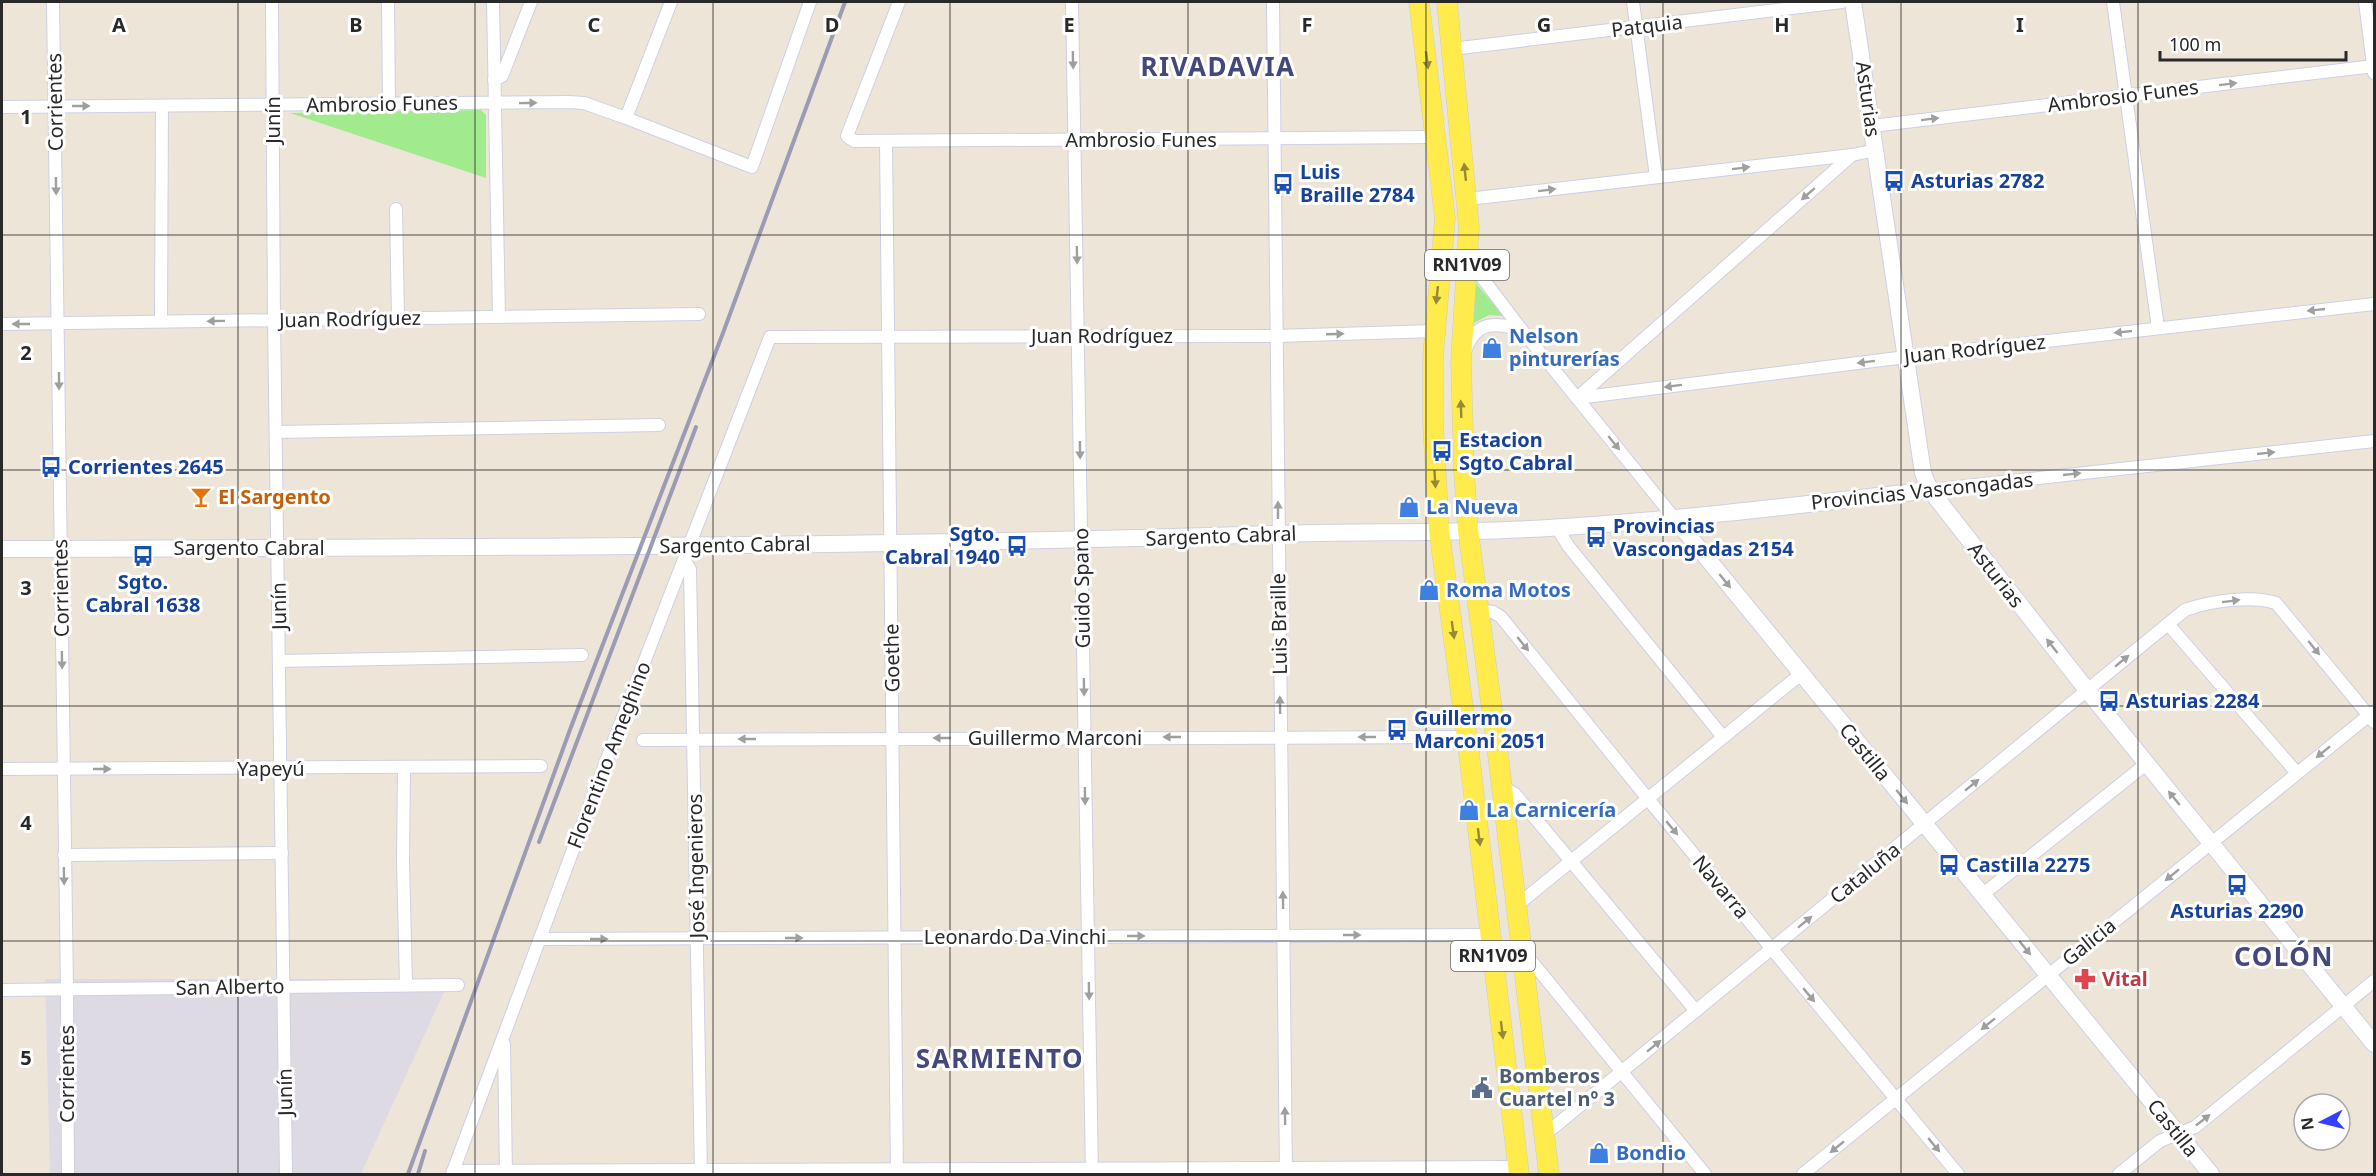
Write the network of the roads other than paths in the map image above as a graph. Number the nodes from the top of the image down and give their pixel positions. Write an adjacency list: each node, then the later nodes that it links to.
1 (53, 2): 27 (street, Corrientes)
2 (272, 2): 25 (street, Junín)
3 (388, 2): 24 (street)
4 (493, 2): 21 (street)
5 (531, 2): 21 (street)
6 (672, 2): 29 (street)
7 (810, 2): 29 (street, Ambrosio Funes)
8 (899, 2): 34 (street, Ambrosio Funes)
9 (1072, 2): 33 (street, Guido Spano, one-way to 33)
10 (1273, 2): 32 (street, Luis Braille)
11 (1419, 2): 31 (main road, RN1V09, one-way to 31)
12 (1447, 2): 19 (main road, RN1V09)
13 (1633, 2): 18 (street)
14 (1842, 2): 18 (street, Patquia)
15 (1853, 2): 30 (street, Asturias)
16 (2113, 2): 22 (street)
17 (2365, 2): 20 (street)
18 (1636, 27): 19 (street, Patquia); 37 (street)
19 (1452, 49): 38 (main road, RN1V09, one-way to 19)
20 (2374, 69): 22 (street, Ambrosio Funes, one-way to 20)
21 (494, 80): 23 (street)
22 (2126, 96): 30 (street, Ambrosio Funes, one-way to 22); 49 (street)
23 (493, 103): 24 (street, Ambrosio Funes); 29 (street, Ambrosio Funes, one-way to 29); 43 (street)
24 (389, 104): 25 (street, Ambrosio Funes)
25 (273, 105): 28 (street, Ambrosio Funes); 45 (street, Junín)
26 (2, 106): 27 (street, Ambrosio Funes)
27 (55, 106): 28 (street, Ambrosio Funes, one-way to 28); 48 (street, Corrientes, one-way to 48)
28 (162, 106): 46 (street)
29 (626, 118)
30 (1872, 126): 35 (street, Asturias)
31 (1436, 137): 32 (street, Ambrosio Funes); 51 (main road, RN1V09, one-way to 51)
32 (1274, 139): 33 (street, Ambrosio Funes); 53 (street, Luis Braille)
33 (1075, 140): 34 (street, Ambrosio Funes); 52 (street, Guido Spano, one-way to 52)
34 (886, 141): 55 (street, Goethe)
35 (1875, 150): 36 (street); 56 (street, Asturias)
36 (1852, 155): 37 (street, one-way to 36); 58 (street, one-way to 58)
37 (1656, 177): 38 (street, one-way to 37)
38 (1468, 200): 40 (main road, RN1V09)
39 (396, 209): 44 (street)
40 (1468, 259): 50 (street, Castilla); 57 (main road, RN1V09)
41 (2374, 304): 49 (street, Juan Rodríguez, one-way to 49)
42 (699, 314): 43 (street, Juan Rodríguez)
43 (499, 317): 44 (street, Juan Rodríguez)
44 (398, 318): 45 (street, Juan Rodríguez)
45 (274, 320): 46 (street, Juan Rodríguez, one-way to 46); 60 (street, Junín)
46 (161, 321): 48 (street, Juan Rodríguez)
47 (2, 324): 48 (street, Juan Rodríguez, one-way to 47)
48 (58, 324): 72 (street, Corrientes, one-way to 72)
49 (2158, 328): 56 (street, Juan Rodríguez, one-way to 56)
50 (1521, 329): 57 (street); 58 (street, Castilla)
51 (1434, 331): 53 (street, Juan Rodríguez, one-way to 51); 65 (main road, RN1V09, one-way to 65)
52 (1078, 336): 53 (street, Juan Rodríguez); 55 (street, Juan Rodríguez); 68 (street, Guido Spano, one-way to 68)
53 (1276, 336): 67 (street, Luis Braille, one-way to 53)
54 (770, 337): 55 (street, Juan Rodríguez); 73 (street, Florentino Ameghino)
55 (888, 337): 69 (street, Goethe)
56 (1906, 357): 58 (street, Juan Rodríguez, one-way to 58); 62 (street, Asturias)
57 (1461, 362): 66 (main road, RN1V09, one-way to 57)
58 (1577, 398): 63 (street, Castilla, one-way to 63)
59 (659, 425): 60 (street)
60 (276, 432): 70 (street, Junín)
61 (2374, 441): 62 (street, Provincias Vascongadas, one-way to 61)
62 (1930, 490): 63 (street, Provincias Vascongadas); 79 (street, Asturias, one-way to 62)
63 (1675, 519): 64 (street, Provincias Vascongadas); 78 (street, Castilla, one-way to 78)
64 (1557, 528): 66 (street, Provincias Vascongadas); 83 (street)
65 (1439, 530): 66 (street, Sargento Cabral); 67 (street, Sargento Cabral); 82 (main road, RN1V09, one-way to 82)
66 (1468, 530): 74 (main road, RN1V09)
67 (1278, 534): 68 (street, Sargento Cabral); 81 (street, Luis Braille, one-way to 67)
68 (1081, 541): 69 (street, Sargento Cabral); 84 (street, Guido Spano, one-way to 84)
69 (890, 543): 73 (street, Sargento Cabral); 85 (street, Goethe)
70 (278, 547): 72 (street, Sargento Cabral); 73 (street, Sargento Cabral); 77 (street, Junín)
71 (2, 549): 72 (street, Sargento Cabral)
72 (60, 549): 92 (street, Corrientes, one-way to 92)
73 (687, 552): 87 (street, José Ingenieros); 109 (street, Florentino Ameghino)
74 (1479, 610): 95 (main road, RN1V09); 96 (street, Navarra, one-way to 96)
75 (2168, 624): 79 (street, Cataluña, one-way to 75); 80 (street, Cataluña, one-way to 80); 94 (street)
76 (582, 655): 77 (street)
77 (279, 661): 93 (street, Junín)
78 (1801, 674): 83 (street); 97 (street, Castilla, one-way to 97)
79 (2087, 690): 88 (street, Asturias); 97 (street, Cataluña, one-way to 79)
80 (2373, 716): 94 (street, Galicia, one-way to 94)
81 (1281, 737): 82 (street, Guillermo Marconi, one-way to 81); 84 (street, Guillermo Marconi, one-way to 84); 104 (street, Luis Braille, one-way to 81)
82 (1467, 737): 105 (main road, RN1V09, one-way to 105)
83 (1723, 737): 96 (street)
84 (1084, 738): 85 (street, Guillermo Marconi, one-way to 85); 106 (street, Guido Spano, one-way to 106)
85 (892, 739): 87 (street, Guillermo Marconi, one-way to 87); 107 (street, Goethe)
86 (643, 740): 87 (street, Guillermo Marconi)
87 (693, 740): 108 (street, José Ingenieros)
88 (2146, 764): 98 (street, Asturias, one-way to 88); 102 (street)
89 (541, 766): 90 (street, Yapeyú)
90 (404, 768): 93 (street, Yapeyú); 114 (street)
91 (2, 769): 92 (street, Yapeyú)
92 (64, 769): 93 (street, Yapeyú, one-way to 93); 100 (street, Corrientes)
93 (281, 769): 99 (street, Junín)
94 (2297, 773): 98 (street, Galicia)
95 (1502, 786): 101 (street); 103 (main road, RN1V09)
96 (1648, 799): 101 (street); 111 (street, Navarra, one-way to 111)
97 (1924, 824): 102 (street, Castilla); 111 (street, Cataluña, one-way to 97)
98 (2211, 843): 112 (street, Galicia, one-way to 112); 119 (street, Asturias)
99 (282, 854): 100 (street); 116 (street, Junín)
100 (64, 855): 117 (street, Corrientes, one-way to 117)
101 (1571, 861): 103 (street); 120 (street)
102 (1982, 895): 112 (street, Castilla, one-way to 112)
103 (1516, 906): 110 (main road, RN1V09)
104 (1283, 935): 105 (street, Leonardo Da Vinchi, one-way to 105); 106 (street, Leonardo Da Vinchi, one-way to 104); 127 (street, Luis Braille, one-way to 104)
105 (1490, 935): 128 (main road, RN1V09, one-way to 128)
106 (1088, 936): 107 (street, Leonardo Da Vinchi); 131 (street, Guido Spano, one-way to 131)
107 (895, 937): 108 (street, Leonardo Da Vinchi, one-way to 107); 130 (street, Goethe)
108 (697, 938): 109 (street, Leonardo Da Vinchi, one-way to 108); 129 (street, José Ingenieros)
109 (541, 939): 121 (street, Florentino Ameghino)
110 (1521, 948): 123 (street); 126 (main road, RN1V09)
111 (1772, 949): 120 (street, Cataluña); 124 (street, Navarra, one-way to 124)
112 (2048, 976): 124 (street, Galicia, one-way to 124); 125 (street, Castilla)
113 (2374, 981): 119 (street)
114 (406, 984): 115 (street, San Alberto); 116 (street, San Alberto)
115 (458, 985)
116 (284, 986): 117 (street, San Alberto); 135 (street, Junín)
117 (67, 988): 118 (street, San Alberto); 134 (street, Corrientes)
118 (2, 990)
119 (2343, 1007): 122 (street, Asturias); 125 (street, one-way to 119)
120 (1696, 1011): 123 (street, Cataluña, one-way to 120)
121 (503, 1038): 132 (street, Florentino Ameghino); 133 (street)
122 (2374, 1044)
123 (1622, 1072): 126 (street, Cataluña); 137 (street)
124 (1896, 1099): 138 (street, Galicia, one-way to 138); 139 (street, Navarra, one-way to 139)
125 (2178, 1134): 140 (street); 141 (street, Castilla)
126 (1544, 1136): 136 (main road, RN1V09)
127 (1286, 1171): 128 (street); 131 (street)
128 (1519, 1171)
129 (701, 1172): 130 (street); 133 (street)
130 (897, 1172): 131 (street)
131 (1091, 1172)
132 (453, 1173): 133 (street)
133 (506, 1173)
134 (68, 1174)
135 (286, 1174)
136 (1549, 1174)
137 (1705, 1174)
138 (1803, 1174)
139 (1958, 1174)
140 (2119, 1174)
141 (2211, 1174)

